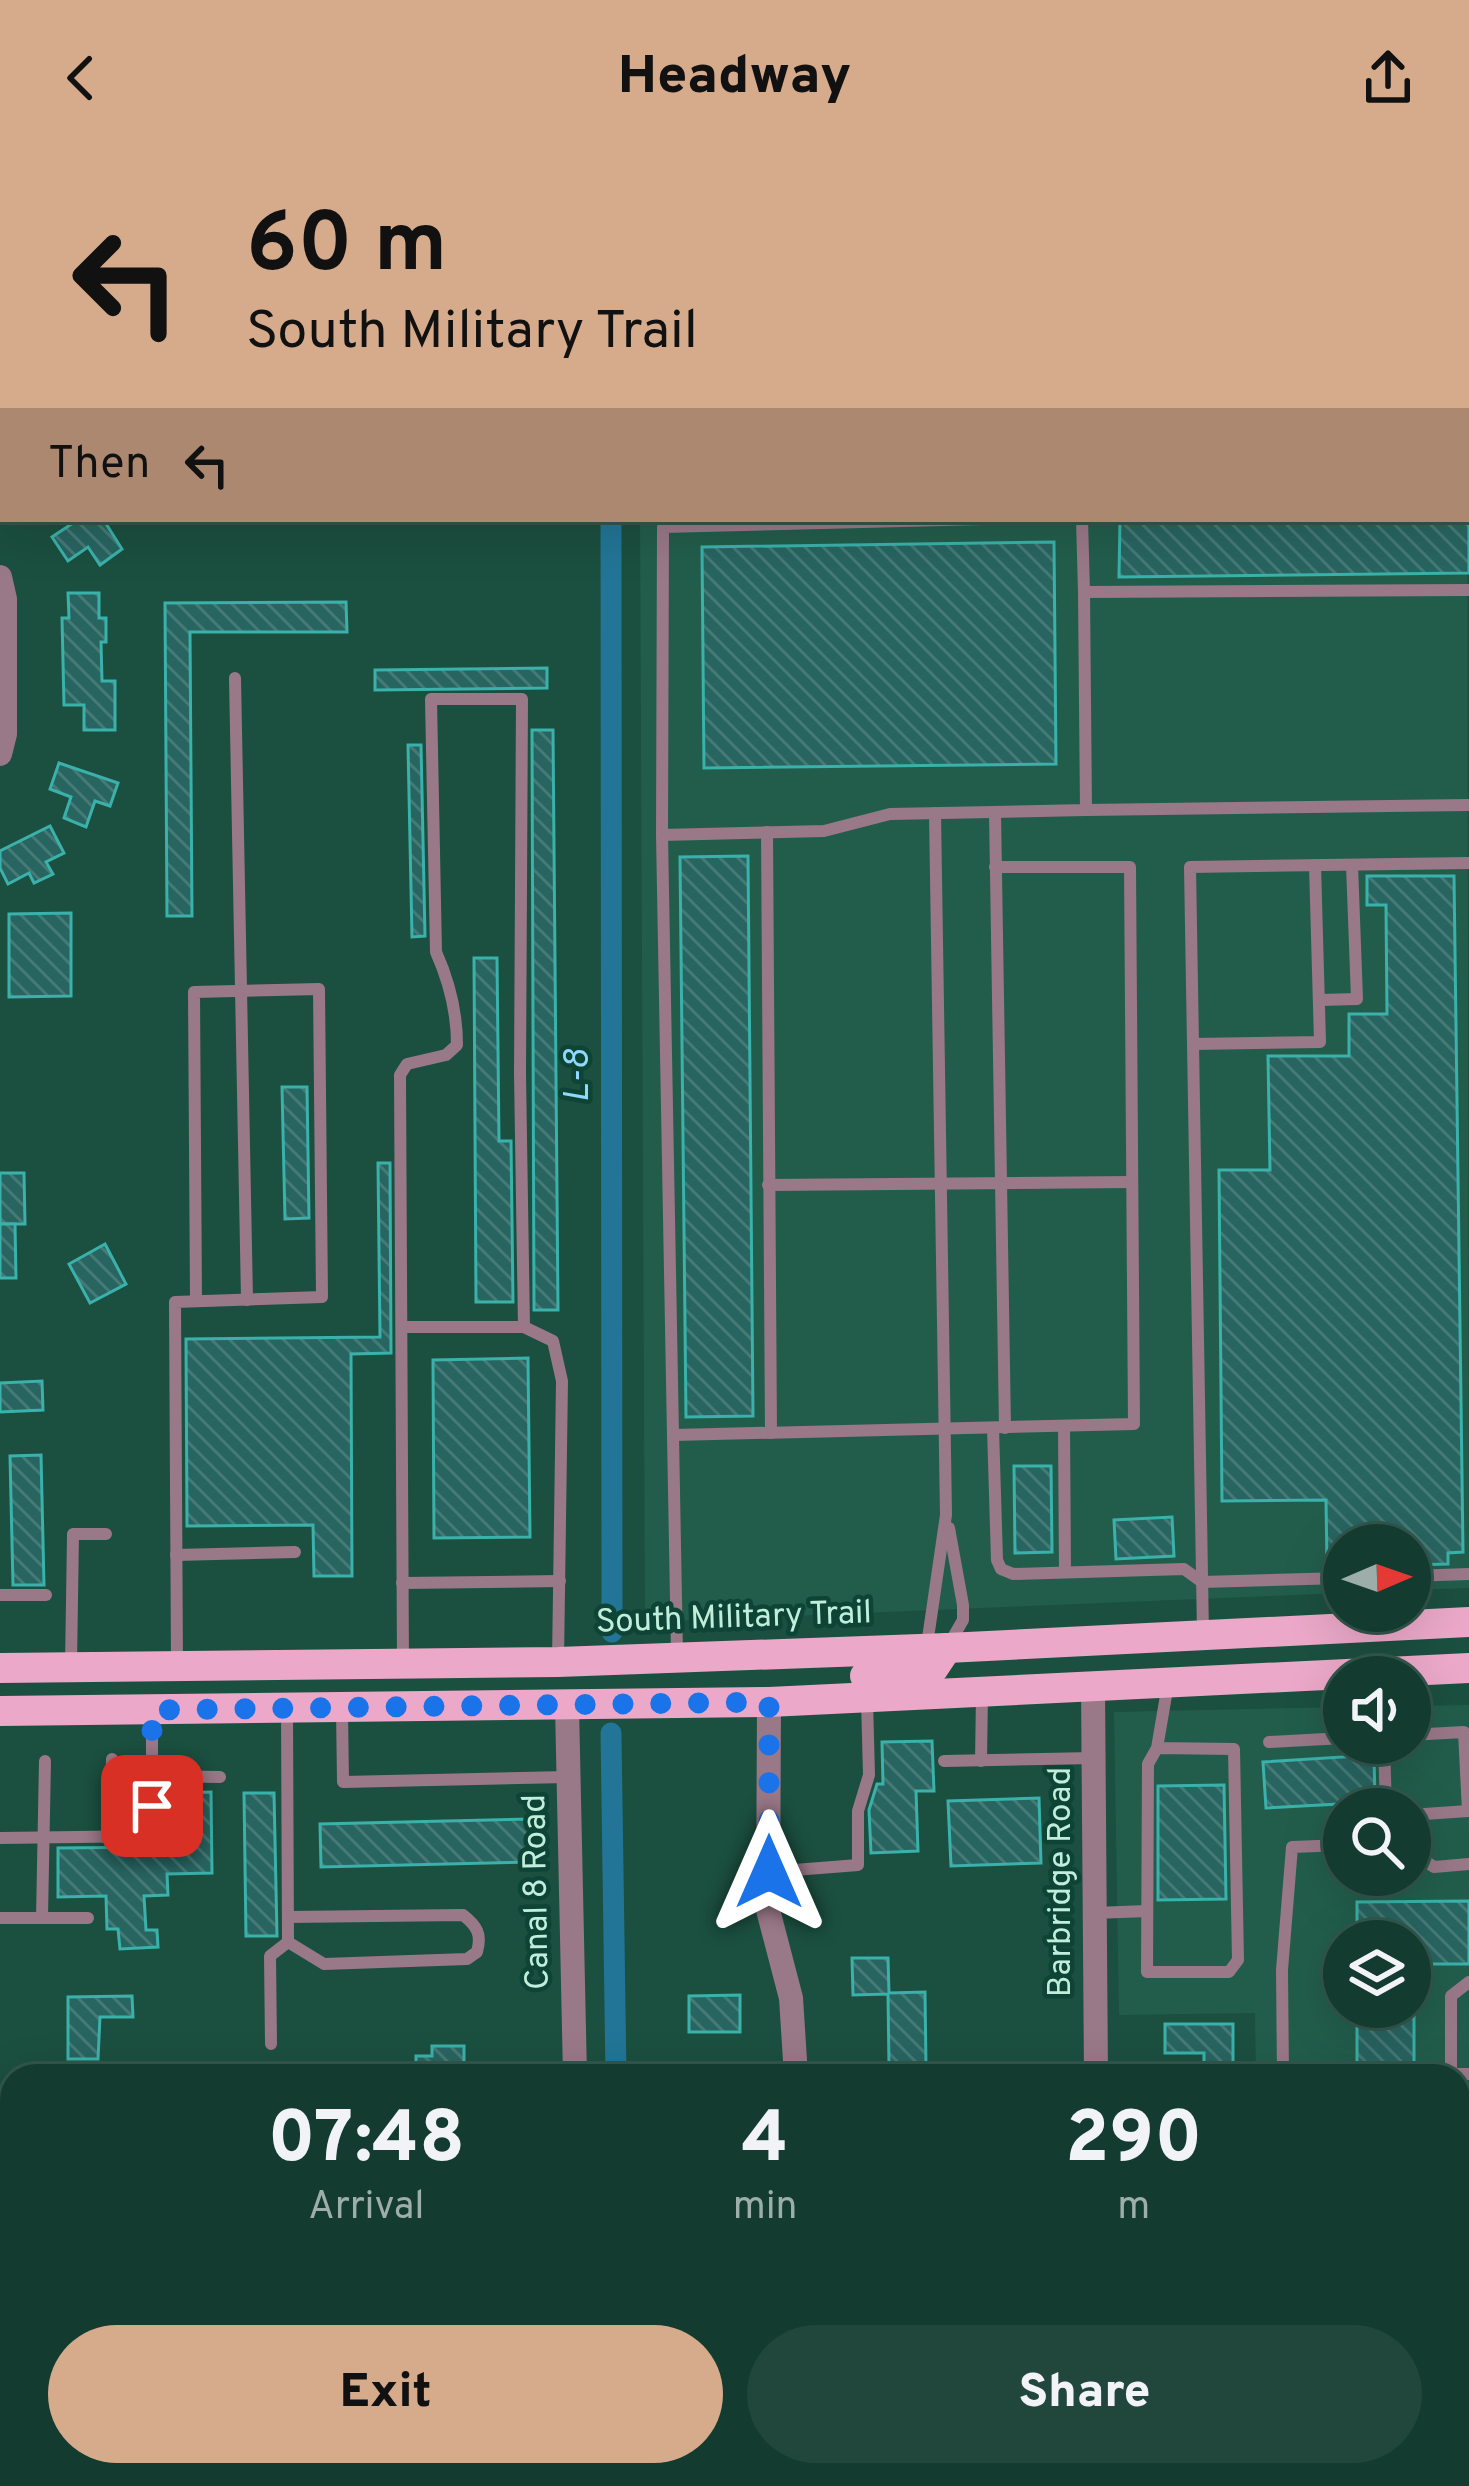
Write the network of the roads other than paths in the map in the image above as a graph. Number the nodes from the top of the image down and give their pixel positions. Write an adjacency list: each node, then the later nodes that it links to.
1 (864, 522): 13 (lane)
2 (1082, 522): 5 (lane)
3 (0, 578): 7 (street)
4 (1469, 590): 5 (lane)
5 (1084, 592): 9 (lane)
6 (235, 678): 18 (lane)
7 (0, 754)
8 (1469, 805): 9 (lane)
9 (1087, 810): 10 (lane)
10 (994, 812): 11 (lane); 17 (lane)
11 (935, 813): 12 (lane); 23 (lane)
12 (767, 832): 13 (lane); 24 (lane)
13 (662, 835): 33 (lane)
14 (1469, 863): 15 (lane)
15 (1352, 865): 16 (lane); 19 (lane)
16 (1316, 866): 19 (lane); 20 (lane)
17 (995, 867): 21 (lane); 22 (lane)
18 (242, 991): 25 (lane); 25 (lane); 26 (lane)
19 (1319, 1000): 20 (lane)
20 (1193, 1044): 44 (lane)
21 (1000, 1182): 22 (lane); 23 (lane); 30 (lane)
22 (1132, 1182): 29 (lane)
23 (941, 1184): 24 (lane); 31 (lane)
24 (768, 1185): 32 (lane)
25 (247, 1300): 26 (lane)
26 (196, 1301): 37 (lane)
27 (404, 1327): 28 (lane); 28 (lane); 43 (lane)
28 (524, 1327): 42 (lane)
29 (1064, 1426): 30 (lane); 38 (lane)
30 (999, 1428): 31 (lane); 38 (lane)
31 (945, 1430): 32 (lane); 34 (lane)
32 (771, 1433): 33 (lane)
33 (674, 1435): 51 (lane)
34 (946, 1515): 50 (lane); 50 (lane)
35 (106, 1534): 55 (lane)
36 (295, 1552): 37 (lane)
37 (176, 1555): 56 (lane)
38 (1065, 1572): 44 (lane)
39 (1469, 1574): 40 (lane)
40 (1431, 1575)
41 (1323, 1579): 44 (lane)
42 (560, 1581): 43 (lane); 52 (lane)
43 (402, 1582): 53 (lane)
44 (1202, 1582): 49 (lane)
45 (0, 1595): 46 (lane)
46 (46, 1595)
47 (1469, 1622): 48 (main road, South Military Trail)
48 (1280, 1632): 49 (main road, South Military Trail); 65 (main road)
49 (1203, 1636): 50 (main road, South Military Trail)
50 (937, 1648): 51 (main road, South Military Trail); 62 (main road)
51 (677, 1655): 52 (main road, South Military Trail)
52 (558, 1662): 53 (main road, South Military Trail)
53 (403, 1664): 54 (main road, South Military Trail)
54 (269, 1666): 56 (main road, South Military Trail); 64 (main road)
55 (71, 1667): 56 (main road, South Military Trail); 57 (main road, South Military Trail)
56 (177, 1667)
57 (0, 1668)
58 (1469, 1668): 59 (main road)
59 (1431, 1671)
60 (1323, 1678): 61 (main road)
61 (1168, 1684): 63 (main road); 76 (lane)
62 (867, 1686): 65 (main road); 66 (main road); 67 (main road); 92 (lane)
63 (1093, 1688): 65 (main road); 77 (street, Barbridge Road)
64 (0, 1692)
65 (982, 1692): 79 (lane)
66 (769, 1702): 67 (main road); 92 (street)
67 (685, 1704): 68 (main road)
68 (567, 1706): 69 (main road); 84 (street, Canal 8 Road)
69 (342, 1708): 70 (main road); 84 (lane)
70 (286, 1709): 71 (main road); 95 (lane)
71 (152, 1710): 72 (main road); 82 (lane)
72 (0, 1711)
73 (1431, 1734): 85 (lane)
74 (1323, 1739): 75 (lane)
75 (1269, 1742)
76 (1156, 1748): 93 (lane); 93 (lane)
77 (1094, 1758): 79 (lane); 94 (street, Barbridge Road)
78 (112, 1760): 86 (lane)
79 (981, 1760): 81 (lane)
80 (45, 1761): 88 (lane)
81 (944, 1761)
82 (152, 1776): 83 (lane); 86 (lane)
83 (220, 1777)
84 (568, 1778): 102 (street, Canal 8 Road)
85 (1431, 1814)
86 (111, 1837): 88 (lane)
87 (0, 1838): 88 (lane)
88 (44, 1838): 97 (lane)
89 (1323, 1846): 105 (lane)
90 (1469, 1864): 91 (lane)
91 (1431, 1865)
92 (769, 1872): 103 (street)
93 (1147, 1911): 94 (lane)
94 (1095, 1913): 104 (street, Barbridge Road)
95 (288, 1917): 99 (lane); 99 (lane)
96 (0, 1918): 97 (lane)
97 (42, 1918): 98 (lane)
98 (88, 1918)
99 (288, 1942): 101 (lane)
100 (1469, 1982): 106 (lane)
101 (271, 2044)
102 (575, 2064)
103 (796, 2064)
104 (1096, 2064)
105 (1283, 2064)
106 (1451, 2064)

